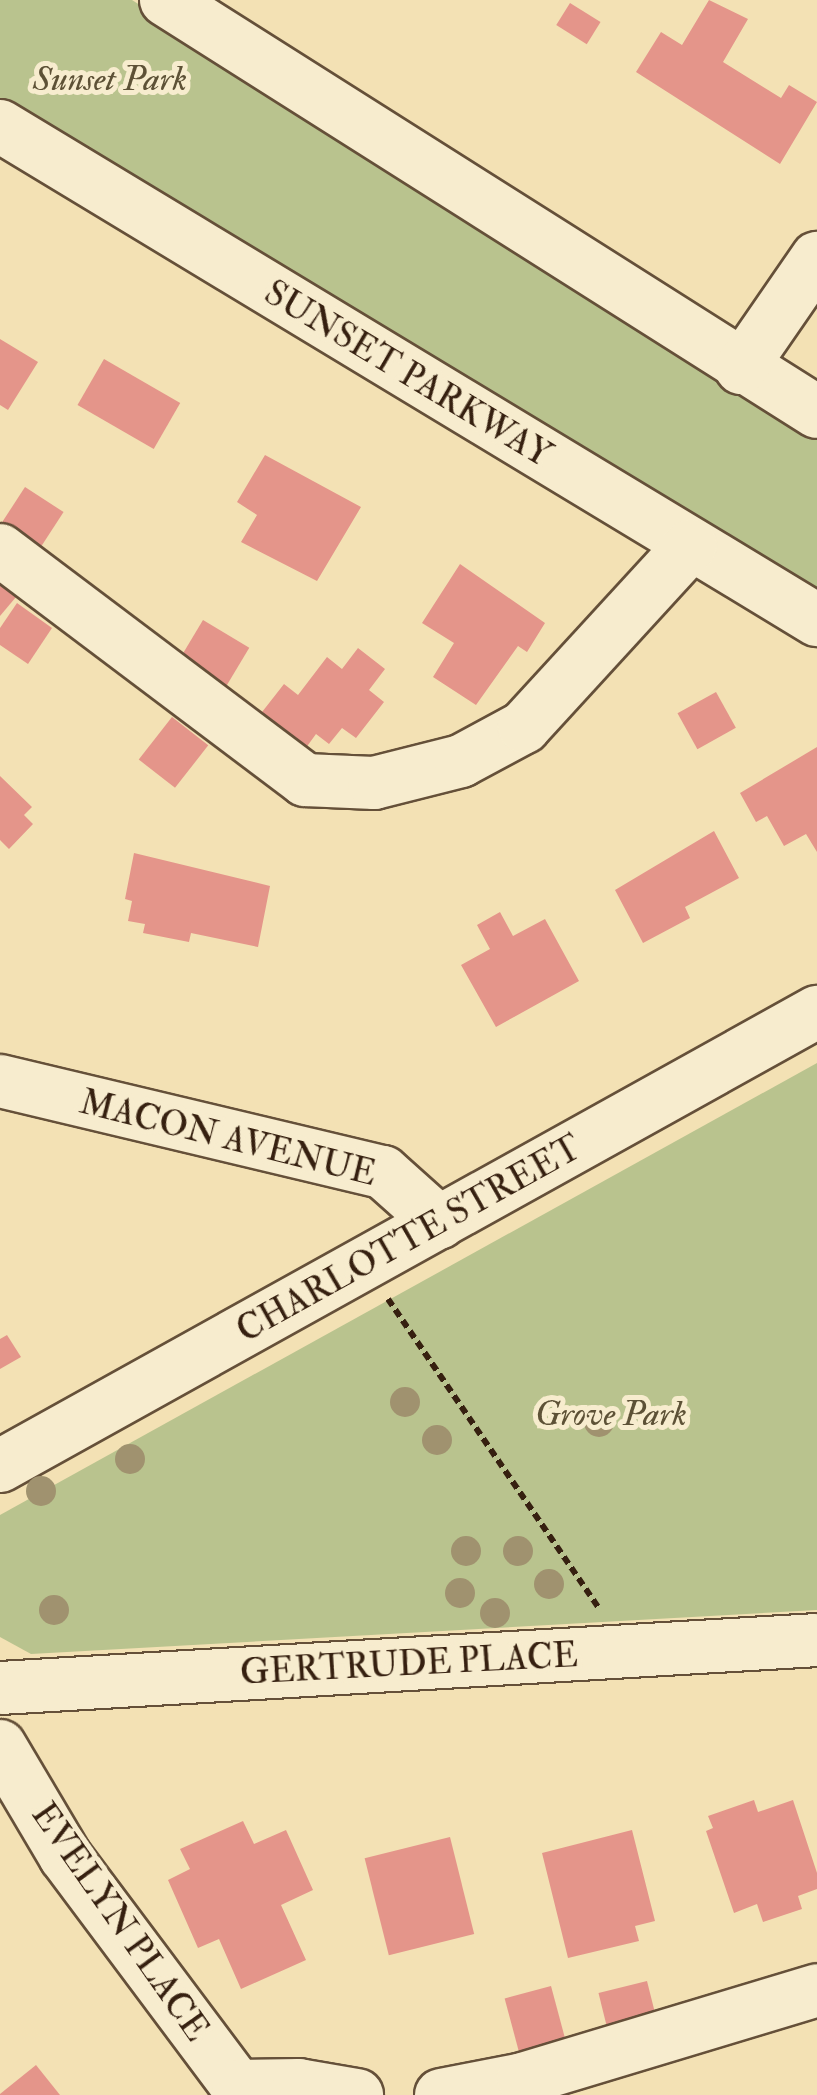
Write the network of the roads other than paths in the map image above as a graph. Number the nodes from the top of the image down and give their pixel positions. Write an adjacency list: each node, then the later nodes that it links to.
1 (166, 0): 4 (street)
2 (0, 126): 6 (street, SUNSET PARKWAY)
3 (817, 258): 4 (street)
4 (741, 368): 5 (street)
5 (817, 412)
6 (691, 544): 7 (street); 8 (street, SUNSET PARKWAY)
7 (0, 550)
8 (817, 620)
9 (817, 1012): 11 (street, CHARLOTTE STREET)
10 (0, 1081): 11 (street, MACON AVENUE)
11 (440, 1223): 12 (street, CHARLOTTE STREET)
12 (0, 1466)
13 (817, 1640): 14 (street, GERTRUDE PLACE)
14 (0, 1688)
15 (0, 1746): 17 (street, EVELYN PLACE)
16 (817, 1990): 19 (street)
17 (241, 2091): 18 (street)
18 (358, 2095)
19 (440, 2095)

